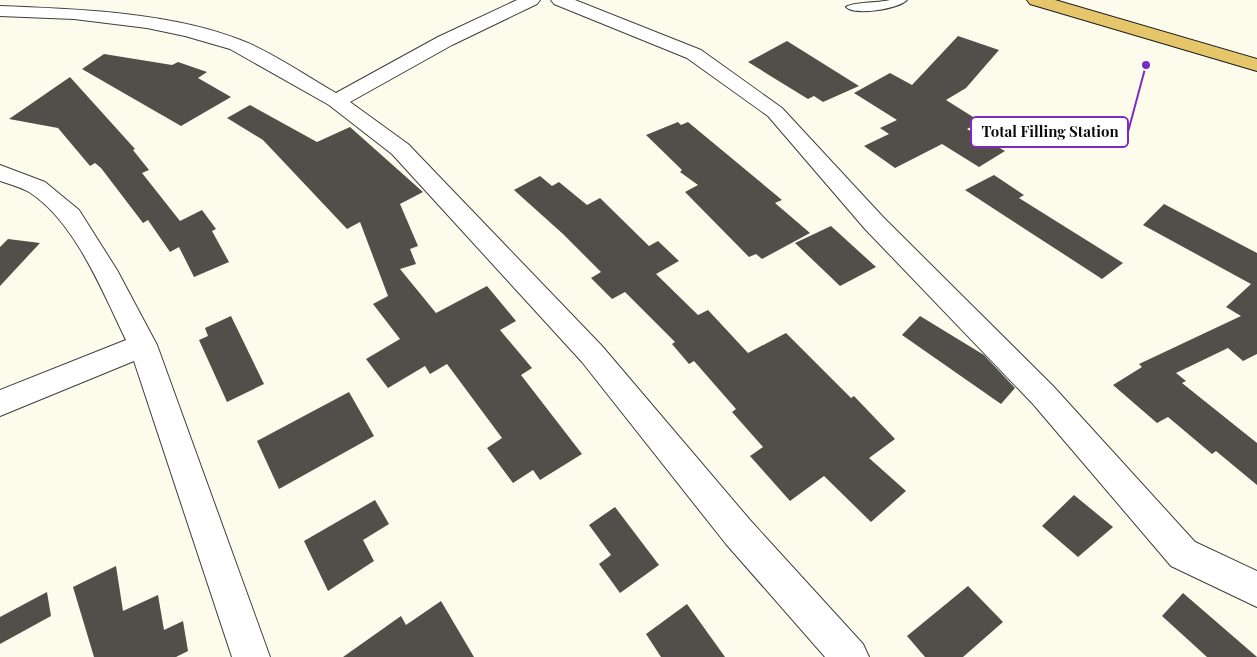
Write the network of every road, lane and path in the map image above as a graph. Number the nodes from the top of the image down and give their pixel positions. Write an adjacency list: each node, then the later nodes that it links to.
1 (531, 0): 8 (street)
2 (560, 0): 12 (street)
3 (900, 0): 5 (lane)
4 (1036, 0): 7 (highway)
5 (852, 7)
6 (0, 11): 8 (street)
7 (1257, 65)
8 (336, 101): 14 (street)
9 (0, 172): 10 (street)
10 (143, 345): 11 (street); 13 (street)
11 (0, 403)
12 (1257, 589)
13 (251, 657)
14 (850, 657)

